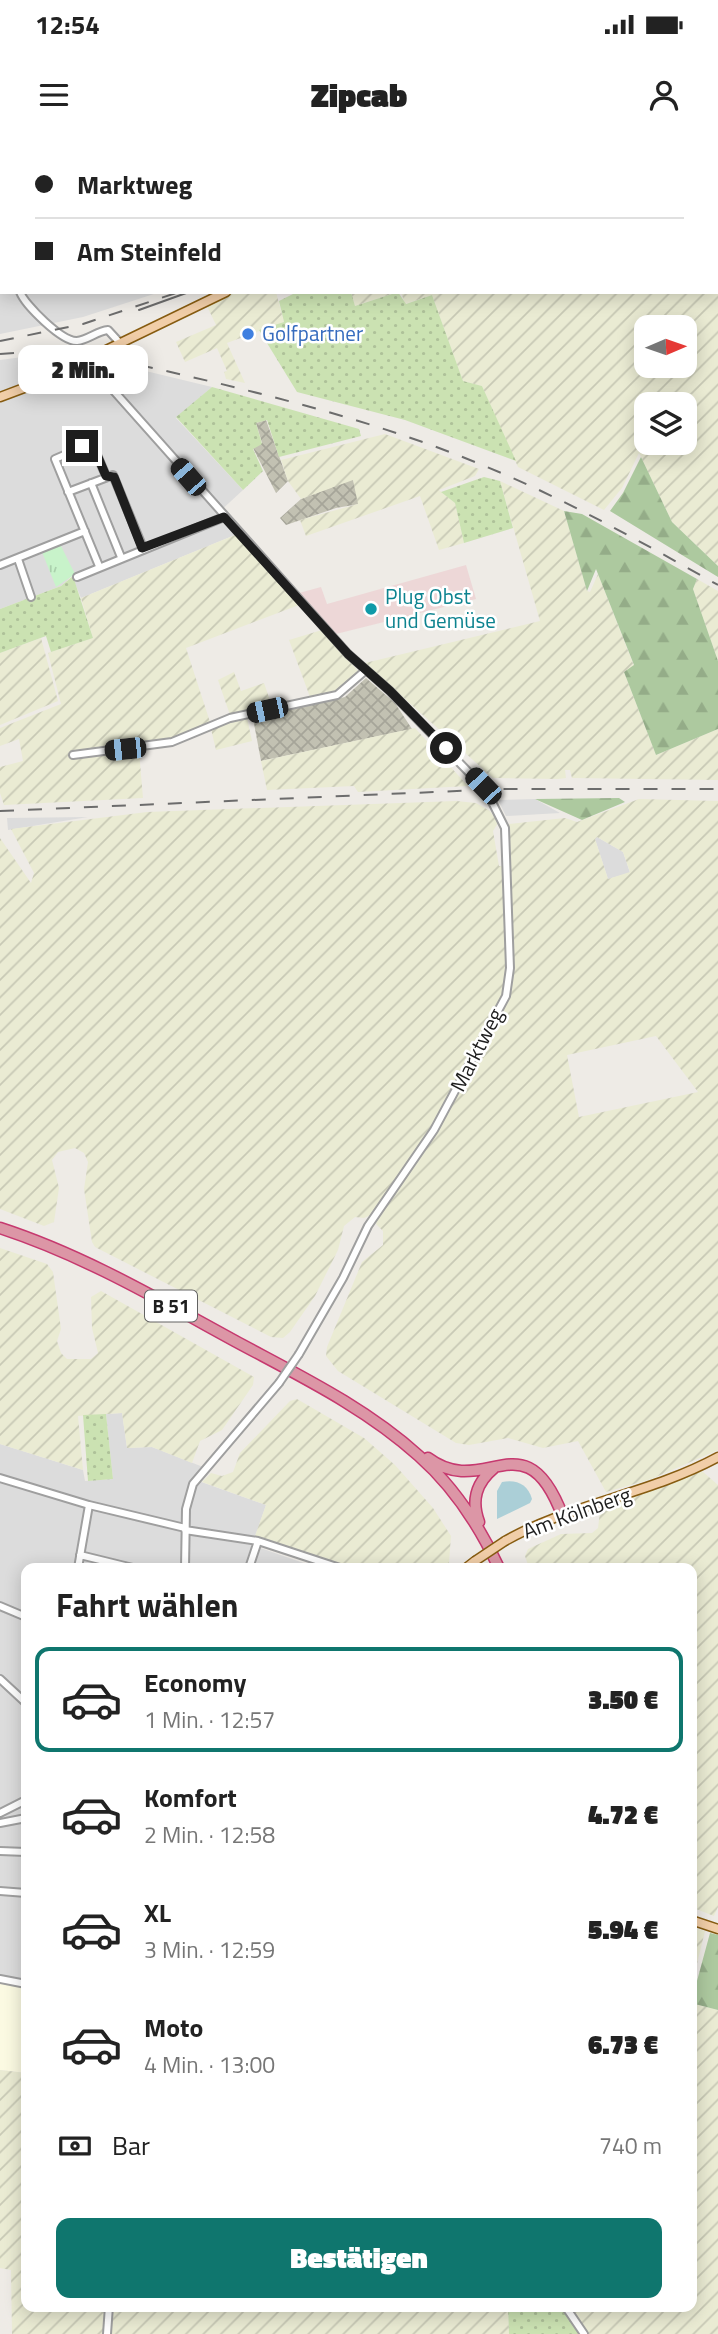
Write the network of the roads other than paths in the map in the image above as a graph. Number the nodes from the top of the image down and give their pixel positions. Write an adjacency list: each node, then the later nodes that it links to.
1 (21, 294): 3 (street)
2 (222, 294): 3 (main road)
3 (119, 342): 4 (main road)
4 (68, 366): 5 (main road); 9 (street)
5 (0, 397)
6 (106, 476): 7 (street); 8 (street); 11 (street)
7 (91, 482): 8 (street); 12 (street)
8 (68, 492): 10 (street)
9 (224, 517): 11 (street); 18 (street)
10 (85, 531): 13 (street); 15 (street)
11 (142, 548): 12 (street)
12 (121, 556): 15 (street)
13 (18, 559): 14 (street); 17 (street)
14 (0, 565)
15 (99, 566): 16 (street)
16 (76, 577)
17 (31, 597)
18 (366, 670): 19 (street); 20 (street)
19 (73, 755)
20 (483, 786)
21 (489, 796): 29 (street, Marktweg, bridge)
22 (0, 1228): 23 (highway, B 51)
23 (408, 1447): 25 (highway); 30 (highway, B 51)
24 (718, 1457): 28 (main road, Am Kölnberg)
25 (498, 1466): 28 (highway); 30 (highway)
26 (0, 1478): 27 (street)
27 (89, 1505): 29 (street); 32 (street)
28 (560, 1518): 38 (main road, Am Kölnberg, bridge)
29 (185, 1529): 31 (street); 35 (street, Marktweg)
30 (485, 1540): 39 (highway, B 51)
31 (258, 1541): 36 (street); 37 (street)
32 (80, 1555): 33 (street); 34 (street)
33 (79, 1563)
34 (113, 1563)
35 (185, 1563)
36 (250, 1563)
37 (325, 1563)
38 (472, 1563)
39 (496, 1563)
40 (0, 1606): 41 (street)
41 (21, 1615)
42 (0, 1679): 43 (street)
43 (21, 1698)
44 (21, 1802): 45 (street)
45 (0, 1812)
46 (21, 1819): 47 (street)
47 (0, 1823)
48 (0, 1851): 49 (street)
49 (21, 1852)
50 (0, 1891): 51 (street)
51 (21, 1893)
52 (697, 1922): 53 (main road)
53 (715, 1928)
54 (0, 1979): 55 (street)
55 (21, 1983)
56 (109, 2312): 58 (street)
57 (569, 2312): 59 (street)
58 (107, 2334)
59 (584, 2334)

